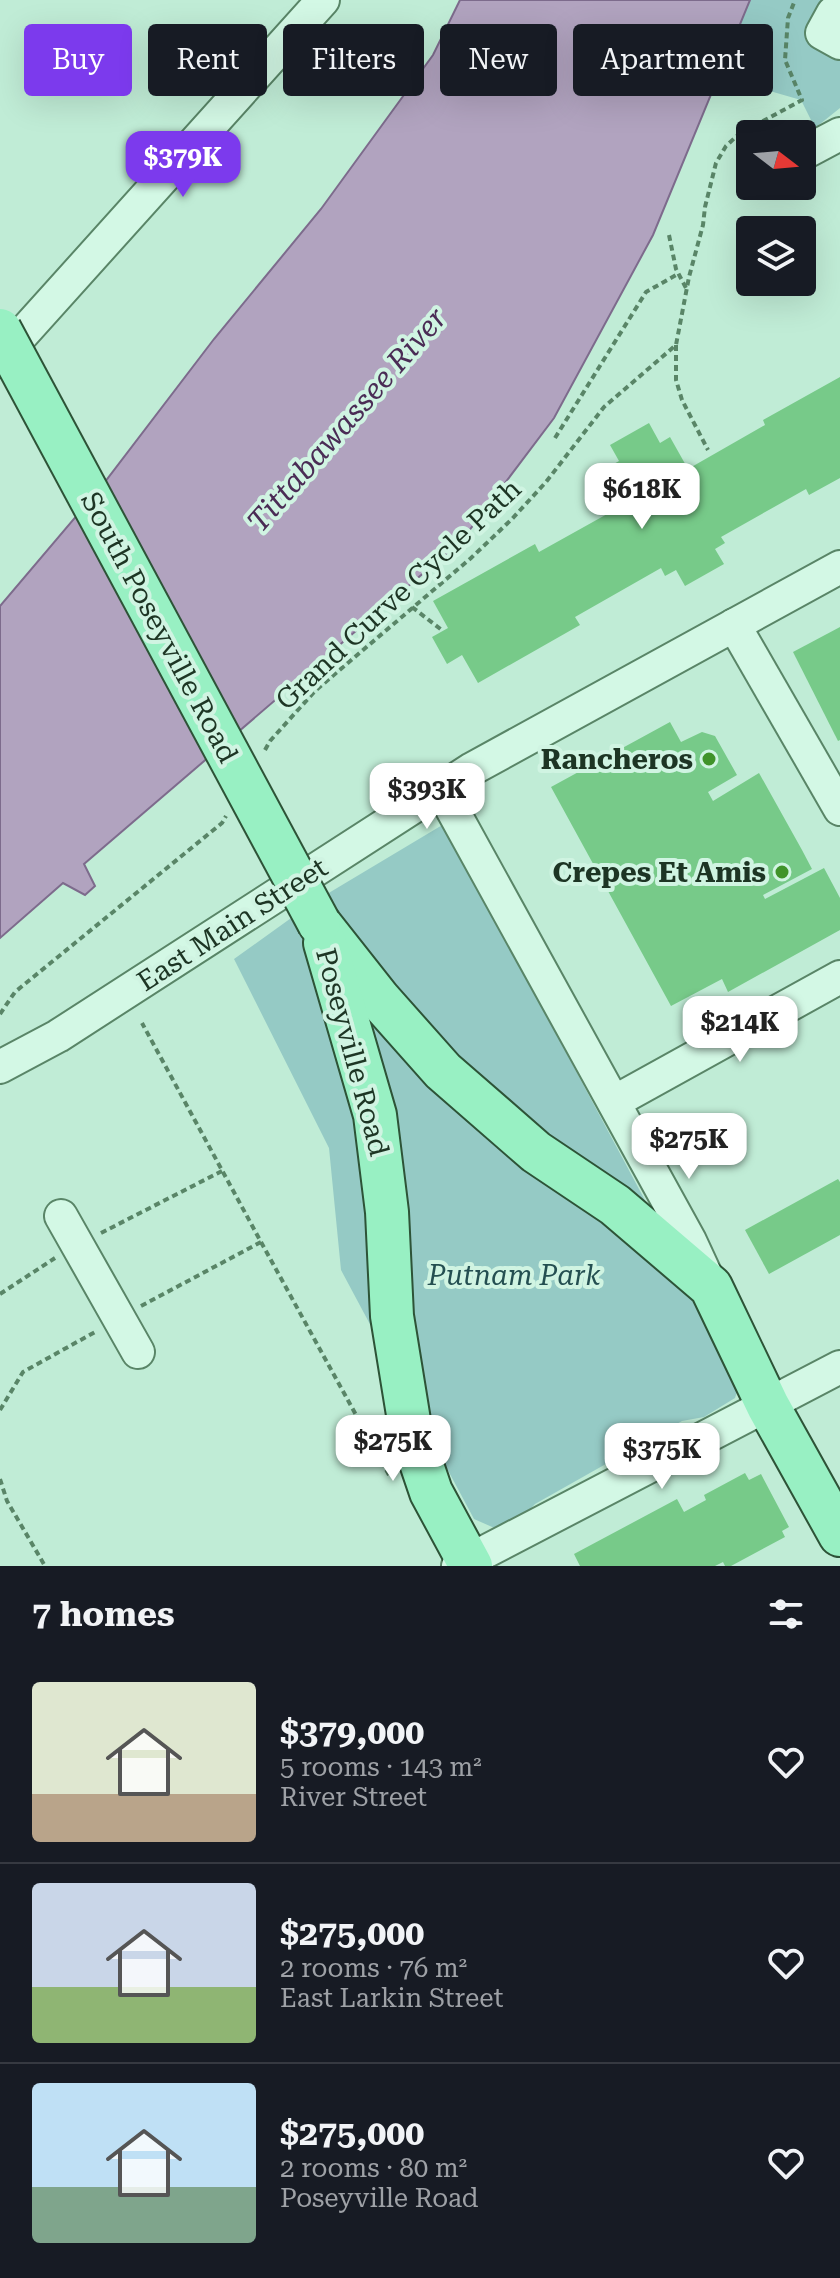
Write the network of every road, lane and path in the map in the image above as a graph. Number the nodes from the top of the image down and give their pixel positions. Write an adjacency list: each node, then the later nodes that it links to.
1 (323, 0): 10 (street)
2 (795, 0): 7 (path)
3 (840, 134): 4 (street)
4 (816, 147)
5 (669, 235): 6 (path)
6 (678, 274): 7 (path); 11 (path)
7 (687, 290): 9 (path)
8 (0, 330): 21 (main road, South Poseyville Road, bridge)
9 (676, 345): 12 (path); 14 (path, Grand Curve Cycle Path)
10 (0, 359)
11 (555, 438)
12 (708, 450)
13 (840, 567): 15 (street, East Main Street)
14 (412, 607): 16 (path); 17 (path, Grand Curve Cycle Path)
15 (734, 625): 18 (street, East Main Street); 20 (street)
16 (443, 631)
17 (262, 755)
18 (441, 789): 25 (street, East Main Street); 26 (street)
19 (230, 809): 23 (path)
20 (840, 809)
21 (319, 923): 31 (main road, Poseyville Road); 41 (main road, Poseyville Road)
22 (840, 977): 26 (street)
23 (0, 1014)
24 (142, 1023): 27 (path)
25 (0, 1067)
26 (614, 1102): 31 (street)
27 (223, 1171): 29 (path); 30 (path)
28 (61, 1216): 30 (street)
29 (261, 1242): 33 (path); 39 (path)
30 (77, 1245): 32 (path); 33 (street)
31 (711, 1287): 36 (main road)
32 (0, 1294)
33 (119, 1318): 34 (street); 37 (path)
34 (138, 1352)
35 (840, 1367): 36 (street)
36 (768, 1406): 40 (main road); 41 (street)
37 (0, 1410)
38 (0, 1479): 42 (path)
39 (391, 1481)
40 (840, 1535)
41 (465, 1564)
42 (45, 1566)

